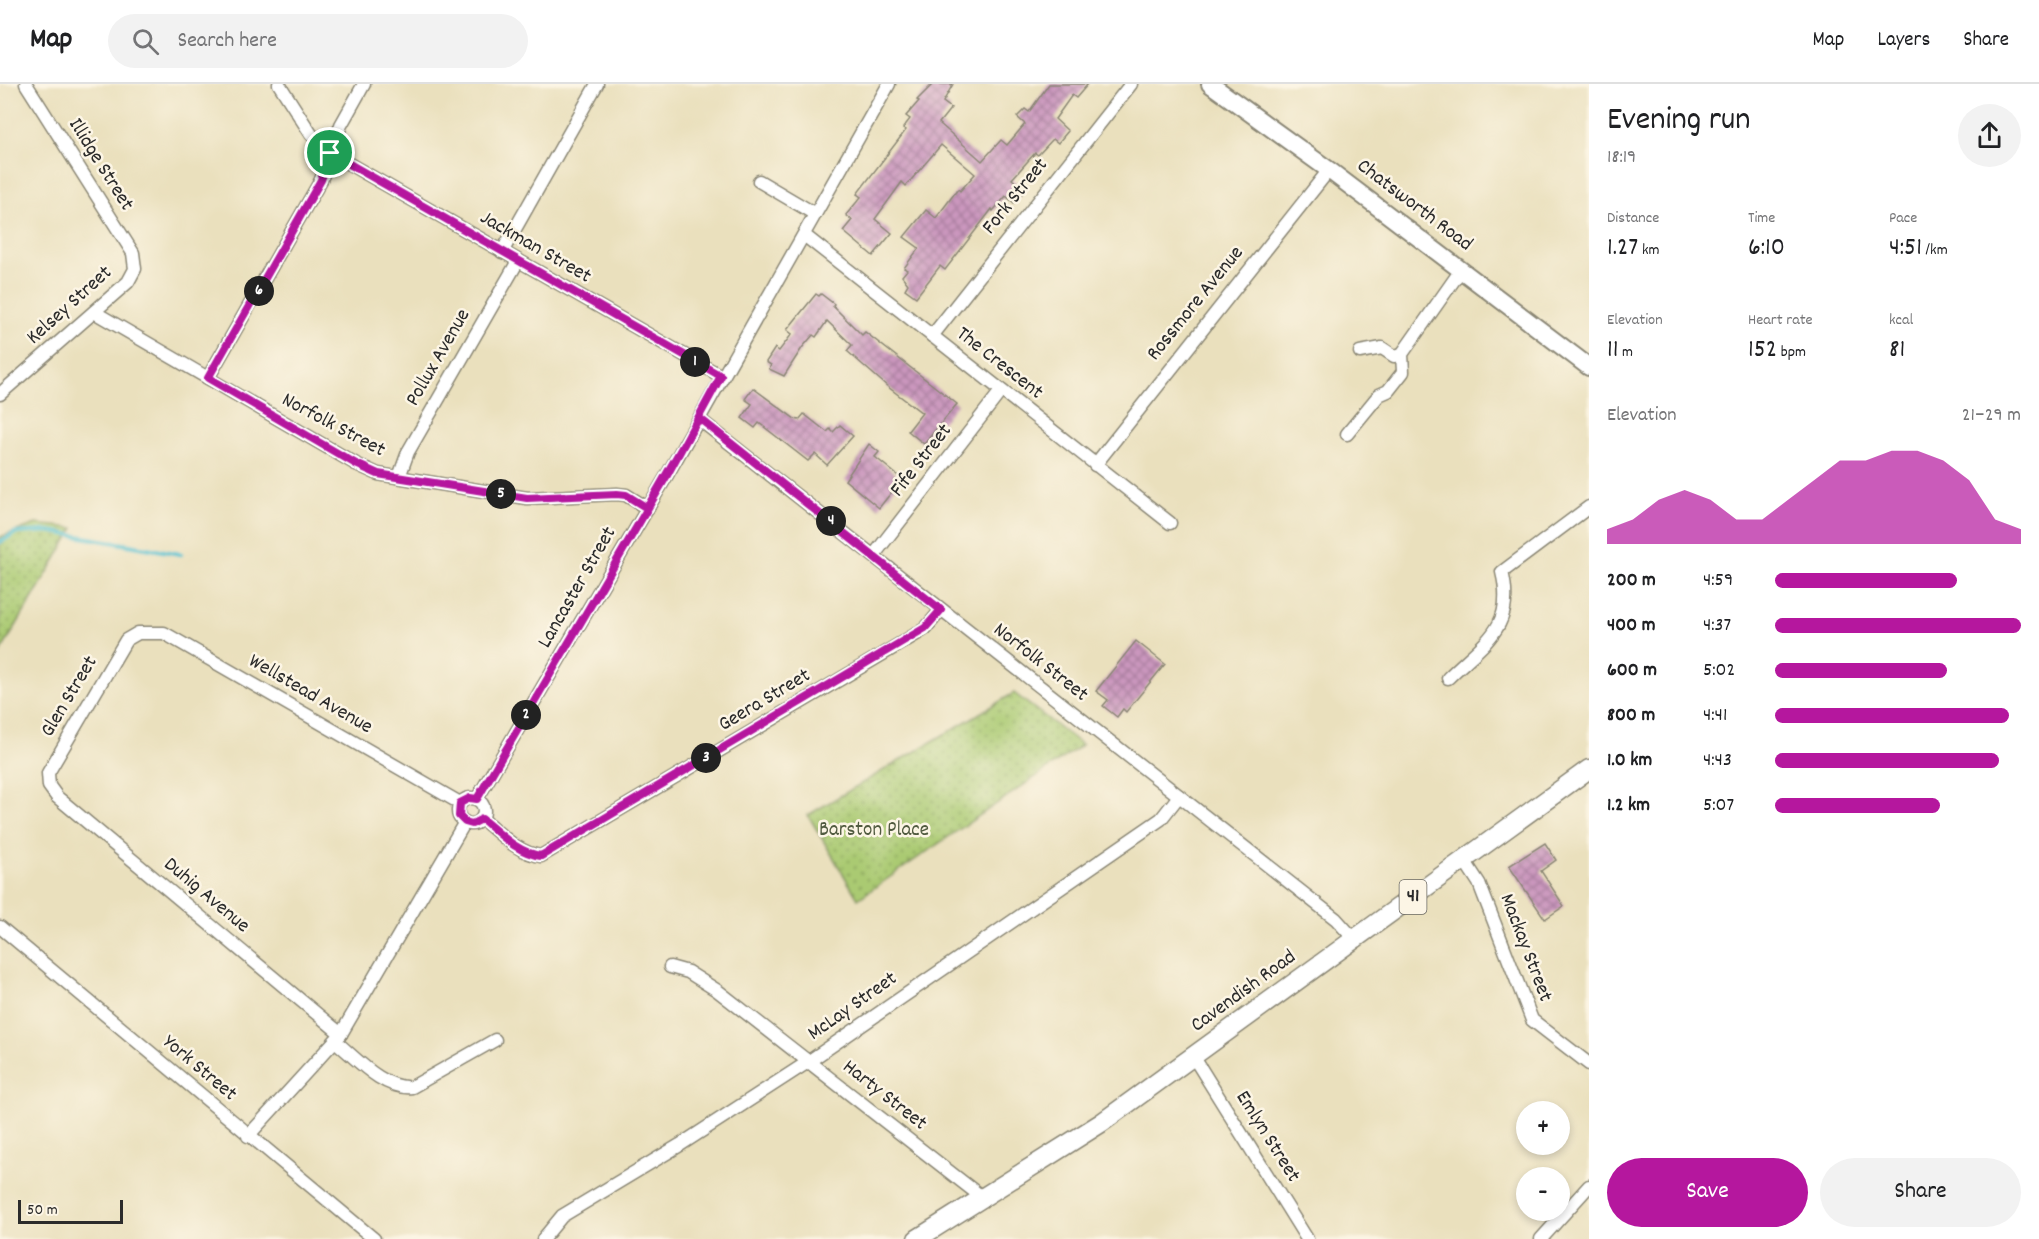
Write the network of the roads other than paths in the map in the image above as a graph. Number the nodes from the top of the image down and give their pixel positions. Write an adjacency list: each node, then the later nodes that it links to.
1 (26, 84): 15 (street, Illidge Street)
2 (279, 84): 8 (street, Jackman Street)
3 (364, 84): 8 (street)
4 (597, 84): 13 (street)
5 (889, 84): 11 (street, Lancaster Street)
6 (1131, 84): 18 (street, Fork Street)
7 (1210, 84): 9 (main road, Chatsworth Road)
8 (330, 153): 13 (street, Jackman Street); 23 (street)
9 (1329, 170): 16 (main road, Chatsworth Road); 28 (street, Rossmore Avenue)
10 (759, 181): 11 (street)
11 (815, 214): 12 (street, Lancaster Street)
12 (804, 235): 18 (street, The Crescent); 22 (street, Lancaster Street)
13 (502, 252): 14 (street, Jackman Street)
14 (518, 261): 22 (street, Jackman Street); 29 (street, Pollux Avenue)
15 (135, 268): 17 (street, Kelsey Street)
16 (1461, 270): 20 (street); 21 (main road, Chatsworth Road)
17 (94, 312): 23 (street, Norfolk Street); 24 (street, Kelsey Street)
18 (932, 336): 25 (street, The Crescent)
19 (1360, 352): 20 (street)
20 (1402, 354): 27 (street)
21 (1589, 367)
22 (721, 376): 26 (street, Lancaster Street)
23 (208, 378): 29 (street, Norfolk Street)
24 (2, 388)
25 (1001, 391): 28 (street, The Crescent); 33 (street, Fife Street)
26 (699, 418): 31 (street, Lancaster Street); 33 (street, Norfolk Street)
27 (1347, 434)
28 (1095, 465): 32 (street, The Crescent)
29 (399, 477): 31 (street, Norfolk Street)
30 (1589, 507): 36 (street)
31 (647, 508): 40 (street, Lancaster Street)
32 (1170, 523)
33 (874, 555): 34 (street, Norfolk Street)
34 (941, 610): 39 (street, Norfolk Street); 42 (street, Geera Street)
35 (138, 633): 38 (street, Glen Street); 41 (street, Wellstead Avenue)
36 (1448, 678)
37 (1589, 770): 44 (main road, Cavendish Road / 41)
38 (49, 786): 48 (street, Duhig Avenue)
39 (1179, 796): 46 (street, Norfolk Street); 51 (street, McLay Street)
40 (477, 799): 41 (street); 42 (street)
41 (460, 803): 43 (street)
42 (482, 819): 43 (street)
43 (465, 822): 48 (street)
44 (1464, 860): 46 (main road, Cavendish Road / 41); 52 (street, Mackay Street)
45 (0, 927): 53 (street, York Street)
46 (1354, 939): 50 (main road, Cavendish Road / 41)
47 (670, 967): 51 (street, Harty Street)
48 (338, 1037): 49 (street, Duhig Avenue); 53 (street)
49 (495, 1040)
50 (1193, 1056): 55 (main road, Cavendish Road / 41); 59 (street, Emlyn Street)
51 (808, 1062): 55 (street, Harty Street); 57 (street, McLay Street)
52 (1589, 1064)
53 (248, 1136): 56 (street, York Street)
54 (1589, 1186): 60 (street)
55 (984, 1198): 58 (main road, Cavendish Road / 41)
56 (374, 1239)
57 (543, 1239)
58 (917, 1239)
59 (1307, 1239)
60 (1540, 1239)

